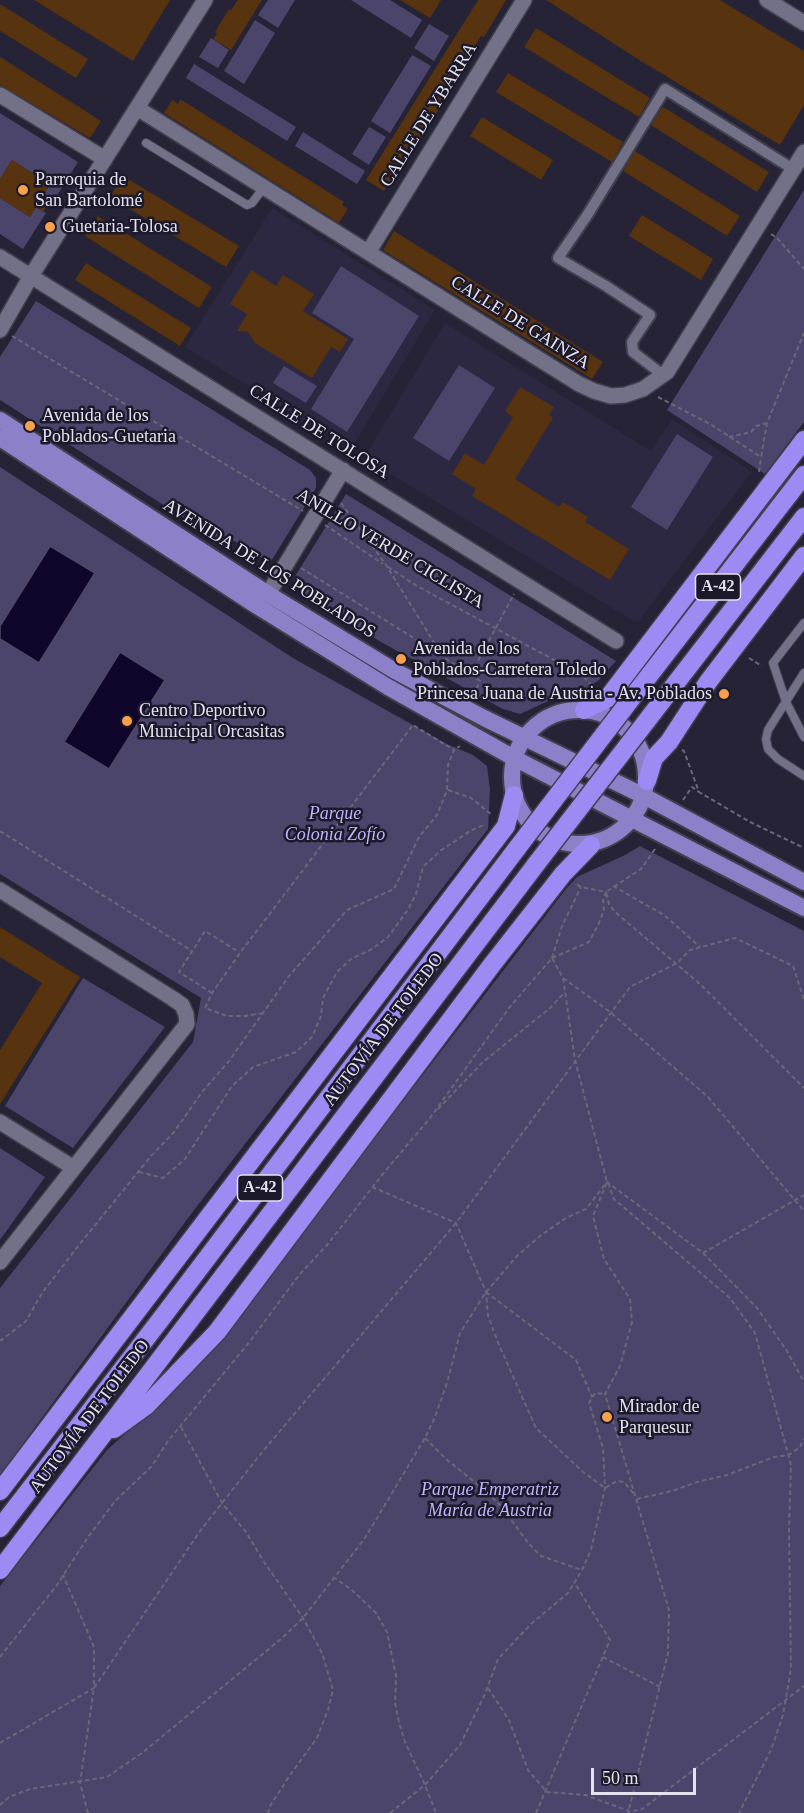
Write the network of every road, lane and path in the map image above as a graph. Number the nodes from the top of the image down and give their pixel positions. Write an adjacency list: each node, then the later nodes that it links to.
1 (205, 0): 6 (street)
2 (524, 0): 13 (street, CALLE DE YBARRA)
3 (767, 0): 4 (street)
4 (804, 23)
5 (0, 95): 9 (street)
6 (137, 108): 9 (street); 11 (street, CALLE DE GAINZA)
7 (146, 143): 11 (lane)
8 (804, 152): 10 (street, CALLE DE GAINZA)
9 (105, 159): 16 (street)
10 (793, 169): 12 (street, CALLE DE GAINZA); 19 (street)
11 (264, 187): 13 (street, CALLE DE GAINZA)
12 (758, 225): 15 (path); 19 (street, CALLE DE GAINZA)
13 (369, 251): 20 (street, CALLE DE GAINZA)
14 (0, 257): 16 (street, CALLE DE TOLOSA)
15 (804, 269)
16 (31, 276): 17 (street); 26 (street, CALLE DE TOLOSA)
17 (0, 329): 30 (path, ANILLO VERDE CICLISTA)
18 (804, 333): 22 (path)
19 (663, 375): 20 (street, CALLE DE GAINZA)
20 (643, 389): 23 (path)
21 (0, 420): 35 (main road, AVENIDA DE LOS POBLADOS)
22 (767, 423): 23 (path); 23 (path)
23 (729, 437)
24 (0, 438): 48 (main road, AVENIDA DE LOS POBLADOS)
25 (804, 440): 44 (highway)
26 (343, 470): 28 (street); 34 (street, CALLE DE TOLOSA)
27 (804, 475): 110 (highway, AUTOVÍA DE TOLEDO / A-42, bridge)
28 (330, 493): 30 (street); 33 (path)
29 (804, 517): 104 (highway, AUTOVÍA DE TOLEDO / A-42, bridge)
30 (314, 518): 32 (street); 33 (path, ANILLO VERDE CICLISTA)
31 (804, 556): 51 (highway)
32 (288, 560): 35 (street); 39 (path)
33 (386, 566): 37 (path, ANILLO VERDE CICLISTA); 39 (path)
34 (522, 582): 37 (path); 38 (street, CALLE DE TOLOSA)
35 (268, 594): 47 (main road, AVENIDA DE LOS POBLADOS)
36 (804, 623): 41 (lane)
37 (496, 628): 43 (path); 44 (path, ANILLO VERDE CICLISTA)
38 (616, 641)
39 (443, 657): 43 (path)
40 (749, 658): 41 (path)
41 (773, 663): 45 (lane)
42 (804, 673): 45 (lane)
43 (471, 674): 47 (path)
44 (607, 699): 46 (highway)
45 (786, 702): 50 (lane); 54 (lane)
46 (584, 710): 49 (main road); 55 (main road)
47 (484, 718): 49 (main road, AVENIDA DE LOS POBLADOS)
48 (476, 736): 52 (path); 53 (main road, AVENIDA DE LOS POBLADOS)
49 (524, 737): 53 (main road); 55 (main road, AVENIDA DE LOS POBLADOS)
50 (804, 737)
51 (669, 742): 55 (highway); 56 (path)
52 (454, 750): 73 (path); 81 (path)
53 (514, 758): 57 (main road); 59 (main road, AVENIDA DE LOS POBLADOS)
54 (804, 776)
55 (645, 789): 59 (main road); 65 (main road, AVENIDA DE LOS POBLADOS)
56 (699, 792): 58 (path); 64 (path)
57 (514, 795): 63 (main road); 107 (highway)
58 (681, 803)
59 (632, 818): 63 (main road); 70 (main road, AVENIDA DE LOS POBLADOS)
60 (488, 823): 87 (path)
61 (0, 831): 72 (path)
62 (658, 844): 66 (path)
63 (591, 845): 104 (highway)
64 (804, 848)
65 (804, 882)
66 (613, 886): 69 (path); 71 (path)
67 (581, 887): 74 (path)
68 (0, 891): 86 (street)
69 (606, 892): 74 (path); 75 (path)
70 (804, 908)
71 (700, 947): 75 (path); 79 (path)
72 (192, 951): 73 (path); 78 (path)
73 (240, 952): 78 (path)
74 (552, 958): 76 (path); 84 (path)
75 (677, 963): 80 (path); 83 (path)
76 (563, 978): 77 (path); 80 (path)
77 (565, 992): 82 (path); 84 (path)
78 (212, 993): 81 (path)
79 (804, 1000)
80 (610, 1012): 82 (path); 91 (path)
81 (263, 1013): 87 (path)
82 (575, 1060): 88 (path); 93 (path)
83 (804, 1088)
84 (430, 1118): 89 (path)
85 (0, 1122): 86 (street)
86 (74, 1168): 95 (street)
87 (138, 1171): 97 (path)
88 (607, 1182): 94 (path); 96 (path); 99 (path); 105 (path)
89 (372, 1188): 93 (path); 101 (path)
90 (804, 1195): 91 (path)
91 (796, 1199): 92 (path); 94 (path)
92 (804, 1211)
93 (456, 1223): 96 (path); 109 (path)
94 (703, 1253): 98 (path)
95 (0, 1262)
96 (486, 1292): 100 (path); 102 (path); 106 (path)
97 (0, 1341)
98 (804, 1382)
99 (605, 1394): 100 (path); 108 (path)
100 (592, 1398): 106 (path)
101 (181, 1427): 109 (path); 113 (path)
102 (425, 1438): 112 (path); 114 (path)
103 (804, 1439): 105 (path)
104 (99, 1441): 111 (highway, AUTOVÍA DE TOLEDO / A-42)
105 (789, 1455): 108 (path); 123 (path)
106 (605, 1488): 108 (path); 112 (path)
107 (0, 1491)
108 (637, 1499): 121 (path)
109 (222, 1503): 116 (path); 122 (path)
110 (0, 1528)
111 (0, 1570)
112 (582, 1570): 115 (path)
113 (63, 1575): 117 (path); 122 (path)
114 (333, 1577): 116 (path); 126 (path)
115 (574, 1582): 118 (path); 120 (path)
116 (303, 1618): 125 (path); 131 (path)
117 (0, 1657)
118 (603, 1657): 121 (path); 127 (path)
119 (804, 1686): 123 (path)
120 (487, 1687): 126 (path); 127 (path)
121 (660, 1687): 129 (path)
122 (94, 1688): 124 (path); 125 (path)
123 (785, 1700): 129 (path); 135 (path)
124 (0, 1743)
125 (80, 1783): 128 (path); 130 (path)
126 (425, 1785): 132 (path); 133 (path)
127 (547, 1792): 129 (path); 134 (path)
128 (0, 1805)
129 (628, 1812)
130 (88, 1813)
131 (268, 1813)
132 (390, 1813)
133 (436, 1813)
134 (536, 1813)
135 (739, 1813)

